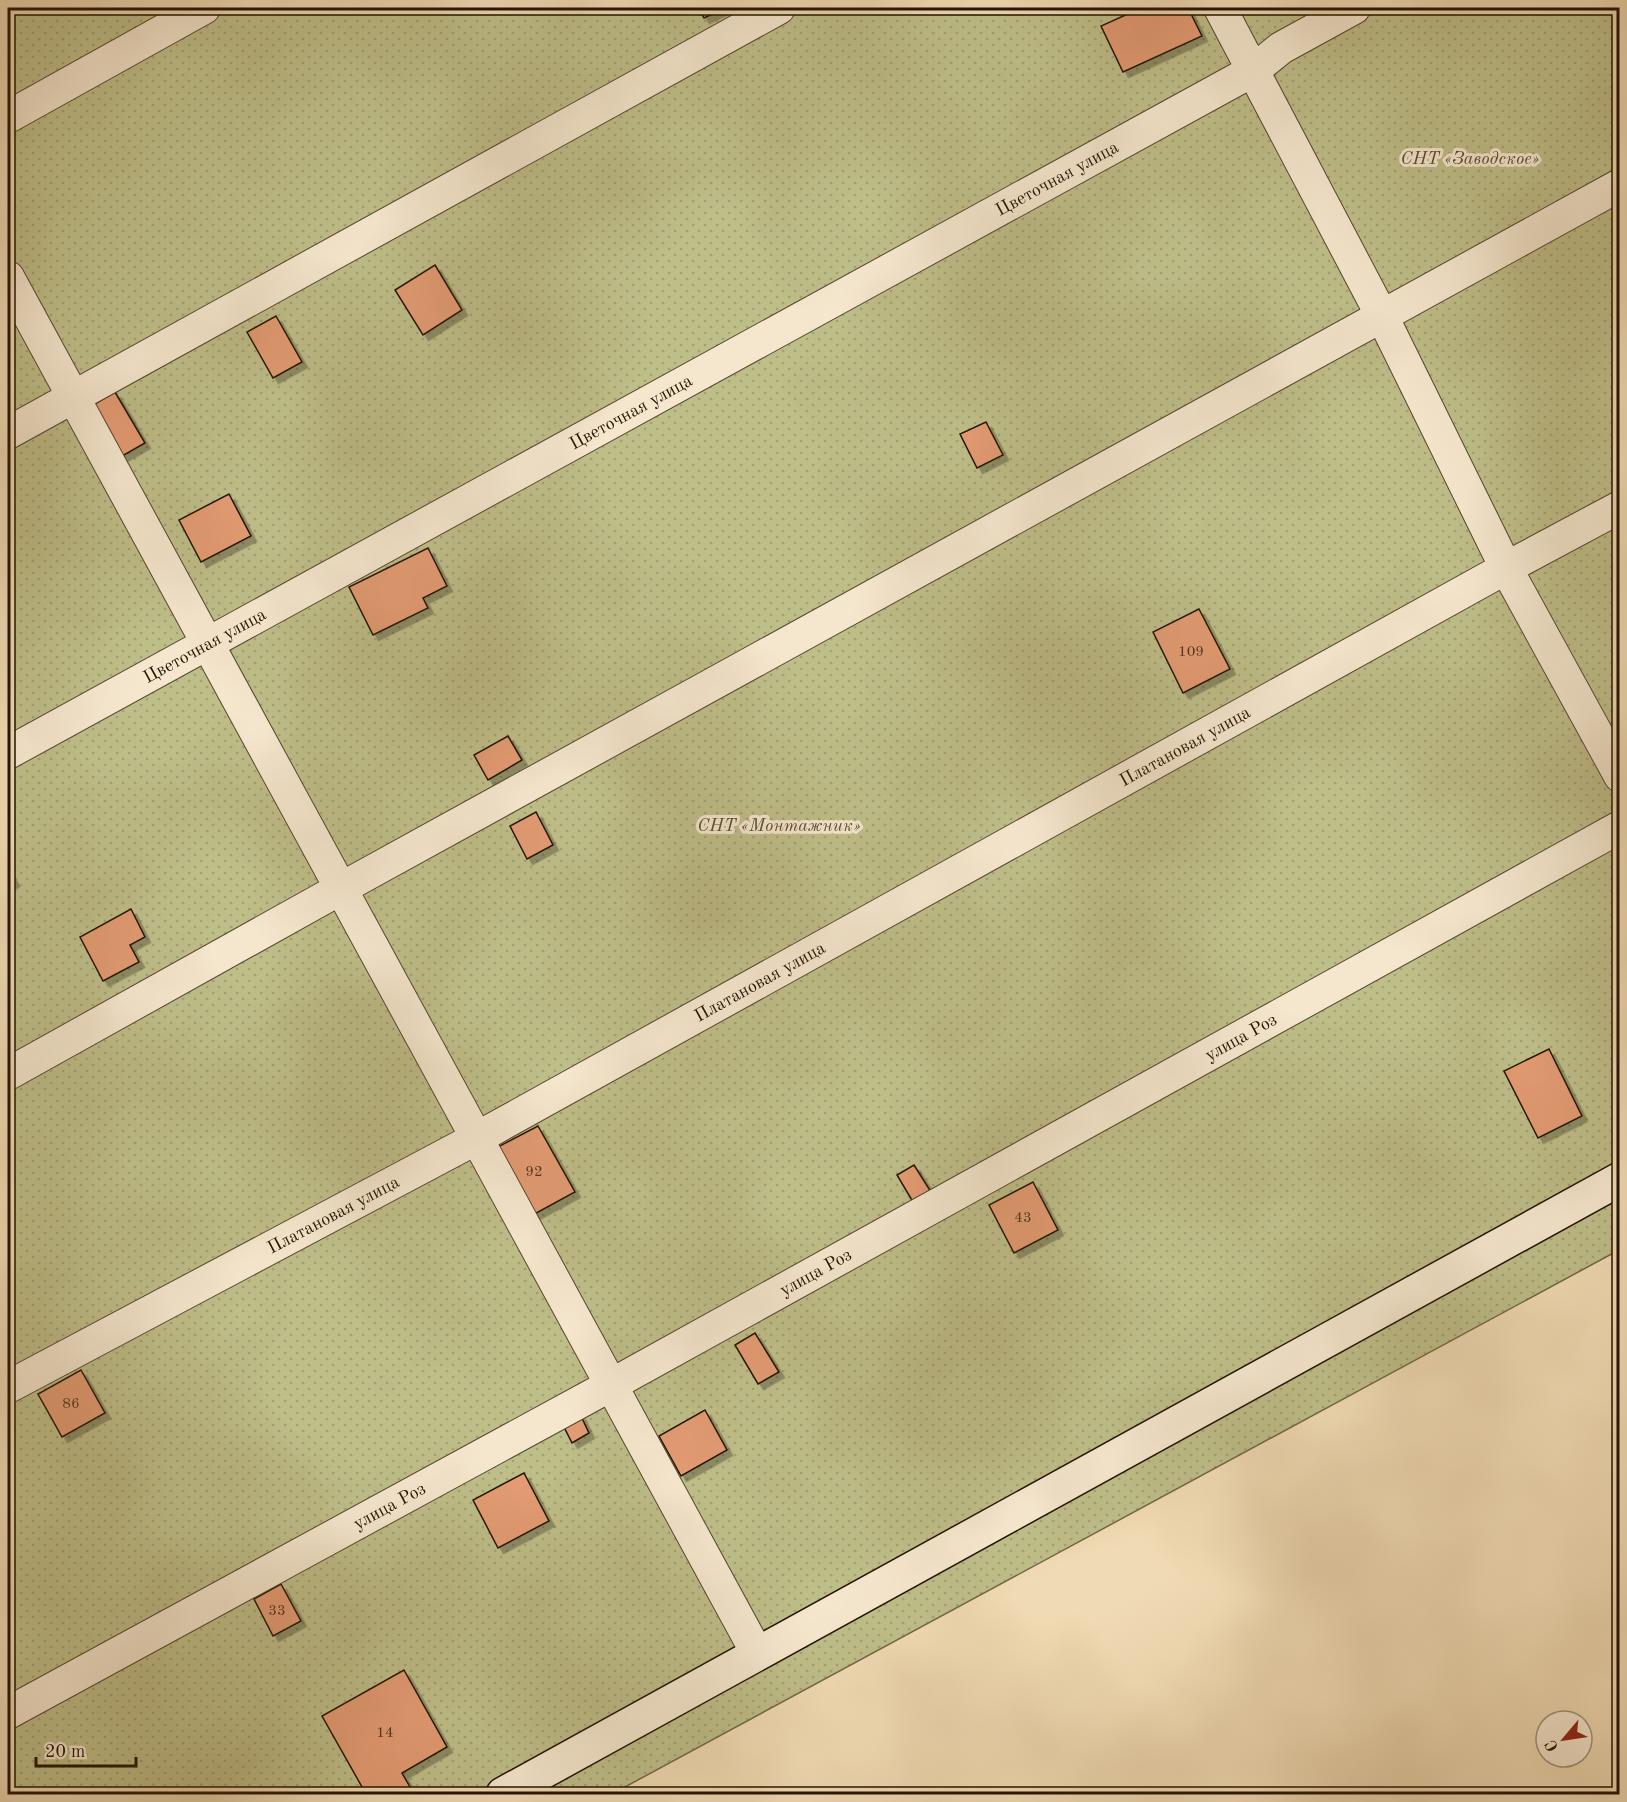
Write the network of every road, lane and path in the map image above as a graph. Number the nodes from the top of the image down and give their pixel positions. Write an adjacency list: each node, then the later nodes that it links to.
1 (204, 8): 6 (street)
2 (779, 8): 10 (street)
3 (1220, 8): 5 (street)
4 (1354, 8): 5 (street, Цветочная улица)
5 (1254, 70): 9 (street); 14 (street, Цветочная улица)
6 (8, 117)
7 (1620, 185): 9 (street)
8 (8, 277): 10 (street)
9 (1382, 316): 13 (street); 18 (street)
10 (73, 397): 11 (street); 14 (street)
11 (8, 433)
12 (1620, 507): 13 (street, Платановая улица)
13 (1517, 563): 16 (street); 20 (street, Платановая улица)
14 (208, 643): 15 (street, Цветочная улица); 18 (street)
15 (8, 753)
16 (1620, 776)
17 (1620, 827): 22 (street, улица Роз)
18 (340, 889): 19 (street); 20 (street)
19 (8, 1074)
20 (477, 1138): 22 (street); 23 (street, Платановая улица)
21 (1620, 1179): 24 (street)
22 (611, 1384): 24 (street); 25 (street, улица Роз)
23 (8, 1387)
24 (757, 1653): 26 (street)
25 (8, 1713)
26 (503, 1794)

